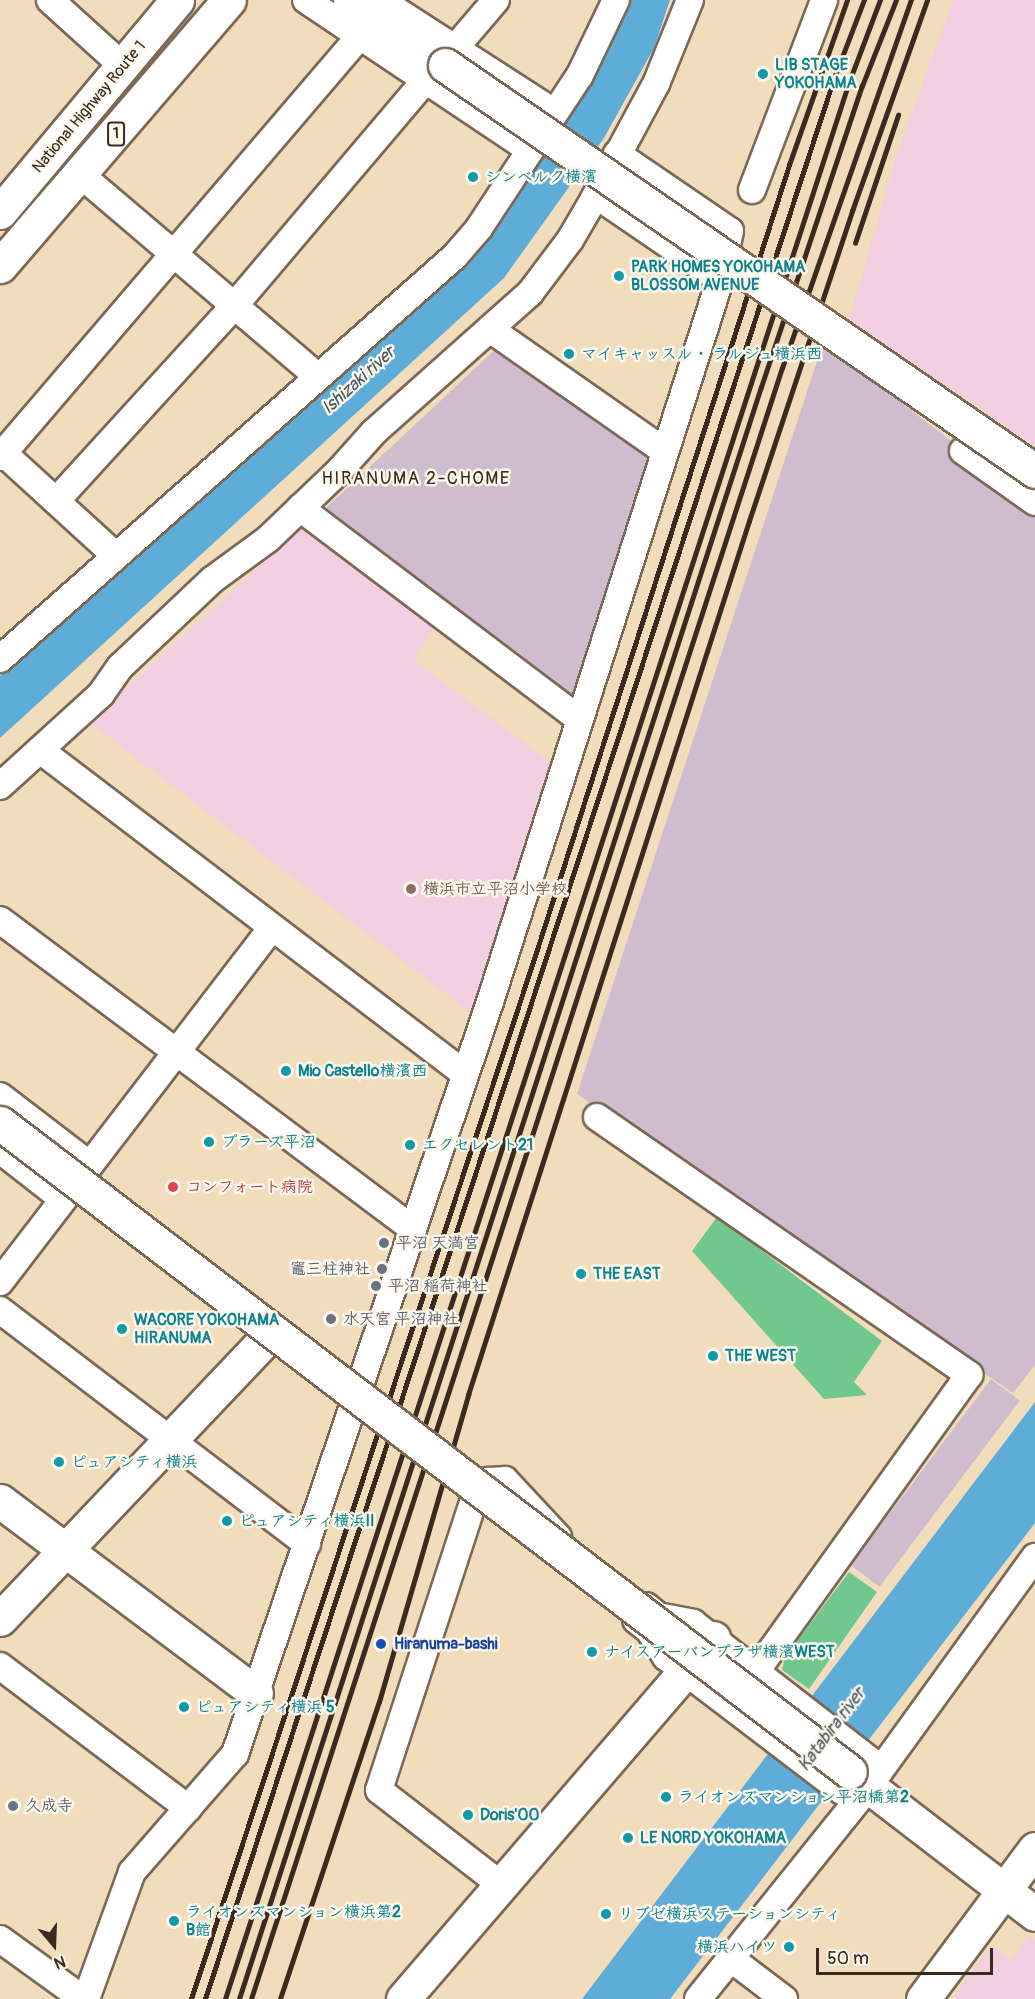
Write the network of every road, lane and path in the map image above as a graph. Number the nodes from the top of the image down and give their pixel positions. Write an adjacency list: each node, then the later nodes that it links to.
1 (50, 0): 13 (street)
2 (177, 0): 13 (main road, National Highway Route 1 / 1)
3 (229, 0): 16 (main road, 1)
4 (306, 0): 11 (street)
5 (350, 0): 12 (main road)
6 (496, 0): 12 (street)
7 (690, 0): 15 (street)
8 (824, 0): 17 (street)
9 (388, 2): 12 (street)
10 (609, 4): 14 (street)
11 (360, 36): 12 (street); 19 (street)
12 (442, 64): 14 (street); 14 (street); 22 (street); 28 (main road, bridge)
13 (124, 67): 18 (main road, National Highway Route 1 / 1)
14 (545, 132): 15 (street, bridge); 24 (street)
15 (602, 172): 21 (street); 21 (street); 23 (street)
16 (81, 175): 19 (street); 20 (main road, 1)
17 (752, 190)
18 (1, 209)
19 (171, 252): 22 (street); 27 (street)
20 (0, 266)
21 (720, 280): 26 (street)
22 (234, 306): 24 (street); 29 (street)
23 (490, 329): 26 (street); 31 (street)
24 (318, 377): 32 (street)
25 (963, 451): 30 (street)
26 (664, 452): 34 (street)
27 (1, 453): 29 (street)
28 (1035, 471)
29 (56, 501): 32 (street)
30 (1035, 502)
31 (300, 508): 34 (street); 35 (street)
32 (116, 556): 33 (street)
33 (0, 659)
34 (579, 718): 40 (street)
35 (40, 750): 36 (street); 38 (street)
36 (0, 786)
37 (0, 920): 39 (street)
38 (271, 929): 39 (street); 40 (street)
39 (177, 1052): 45 (street); 46 (street)
40 (465, 1074): 46 (street)
41 (0, 1096): 45 (street)
42 (597, 1116): 61 (street)
43 (0, 1123): 63 (main road, bridge)
44 (0, 1150): 45 (street)
45 (77, 1182): 47 (street); 49 (street)
46 (412, 1229): 50 (street)
47 (0, 1282)
48 (0, 1310): 51 (street)
49 (276, 1332): 50 (street); 51 (main road)
50 (357, 1395): 54 (street)
51 (167, 1440): 54 (street); 55 (main road)
52 (475, 1497): 58 (street); 60 (street); 66 (street)
53 (0, 1501): 55 (main road)
54 (307, 1544): 62 (street)
55 (65, 1550): 57 (main road); 62 (main road)
56 (1035, 1557): 63 (street)
57 (0, 1619)
58 (713, 1638): 60 (main road); 61 (street)
59 (0, 1666): 64 (street)
60 (685, 1671): 63 (street); 66 (main road)
61 (756, 1671): 63 (street)
62 (256, 1693): 64 (street)
63 (858, 1778): 67 (main road); 70 (street)
64 (188, 1808): 71 (street)
65 (1035, 1849): 67 (main road)
66 (500, 1884): 72 (main road)
67 (1004, 1890): 68 (main road); 75 (main road)
68 (1035, 1914)
69 (0, 1939): 71 (street)
70 (730, 1958): 73 (street); 74 (street)
71 (85, 1999)
72 (403, 1999)
73 (698, 1999)
74 (784, 1999)
75 (923, 1999)

